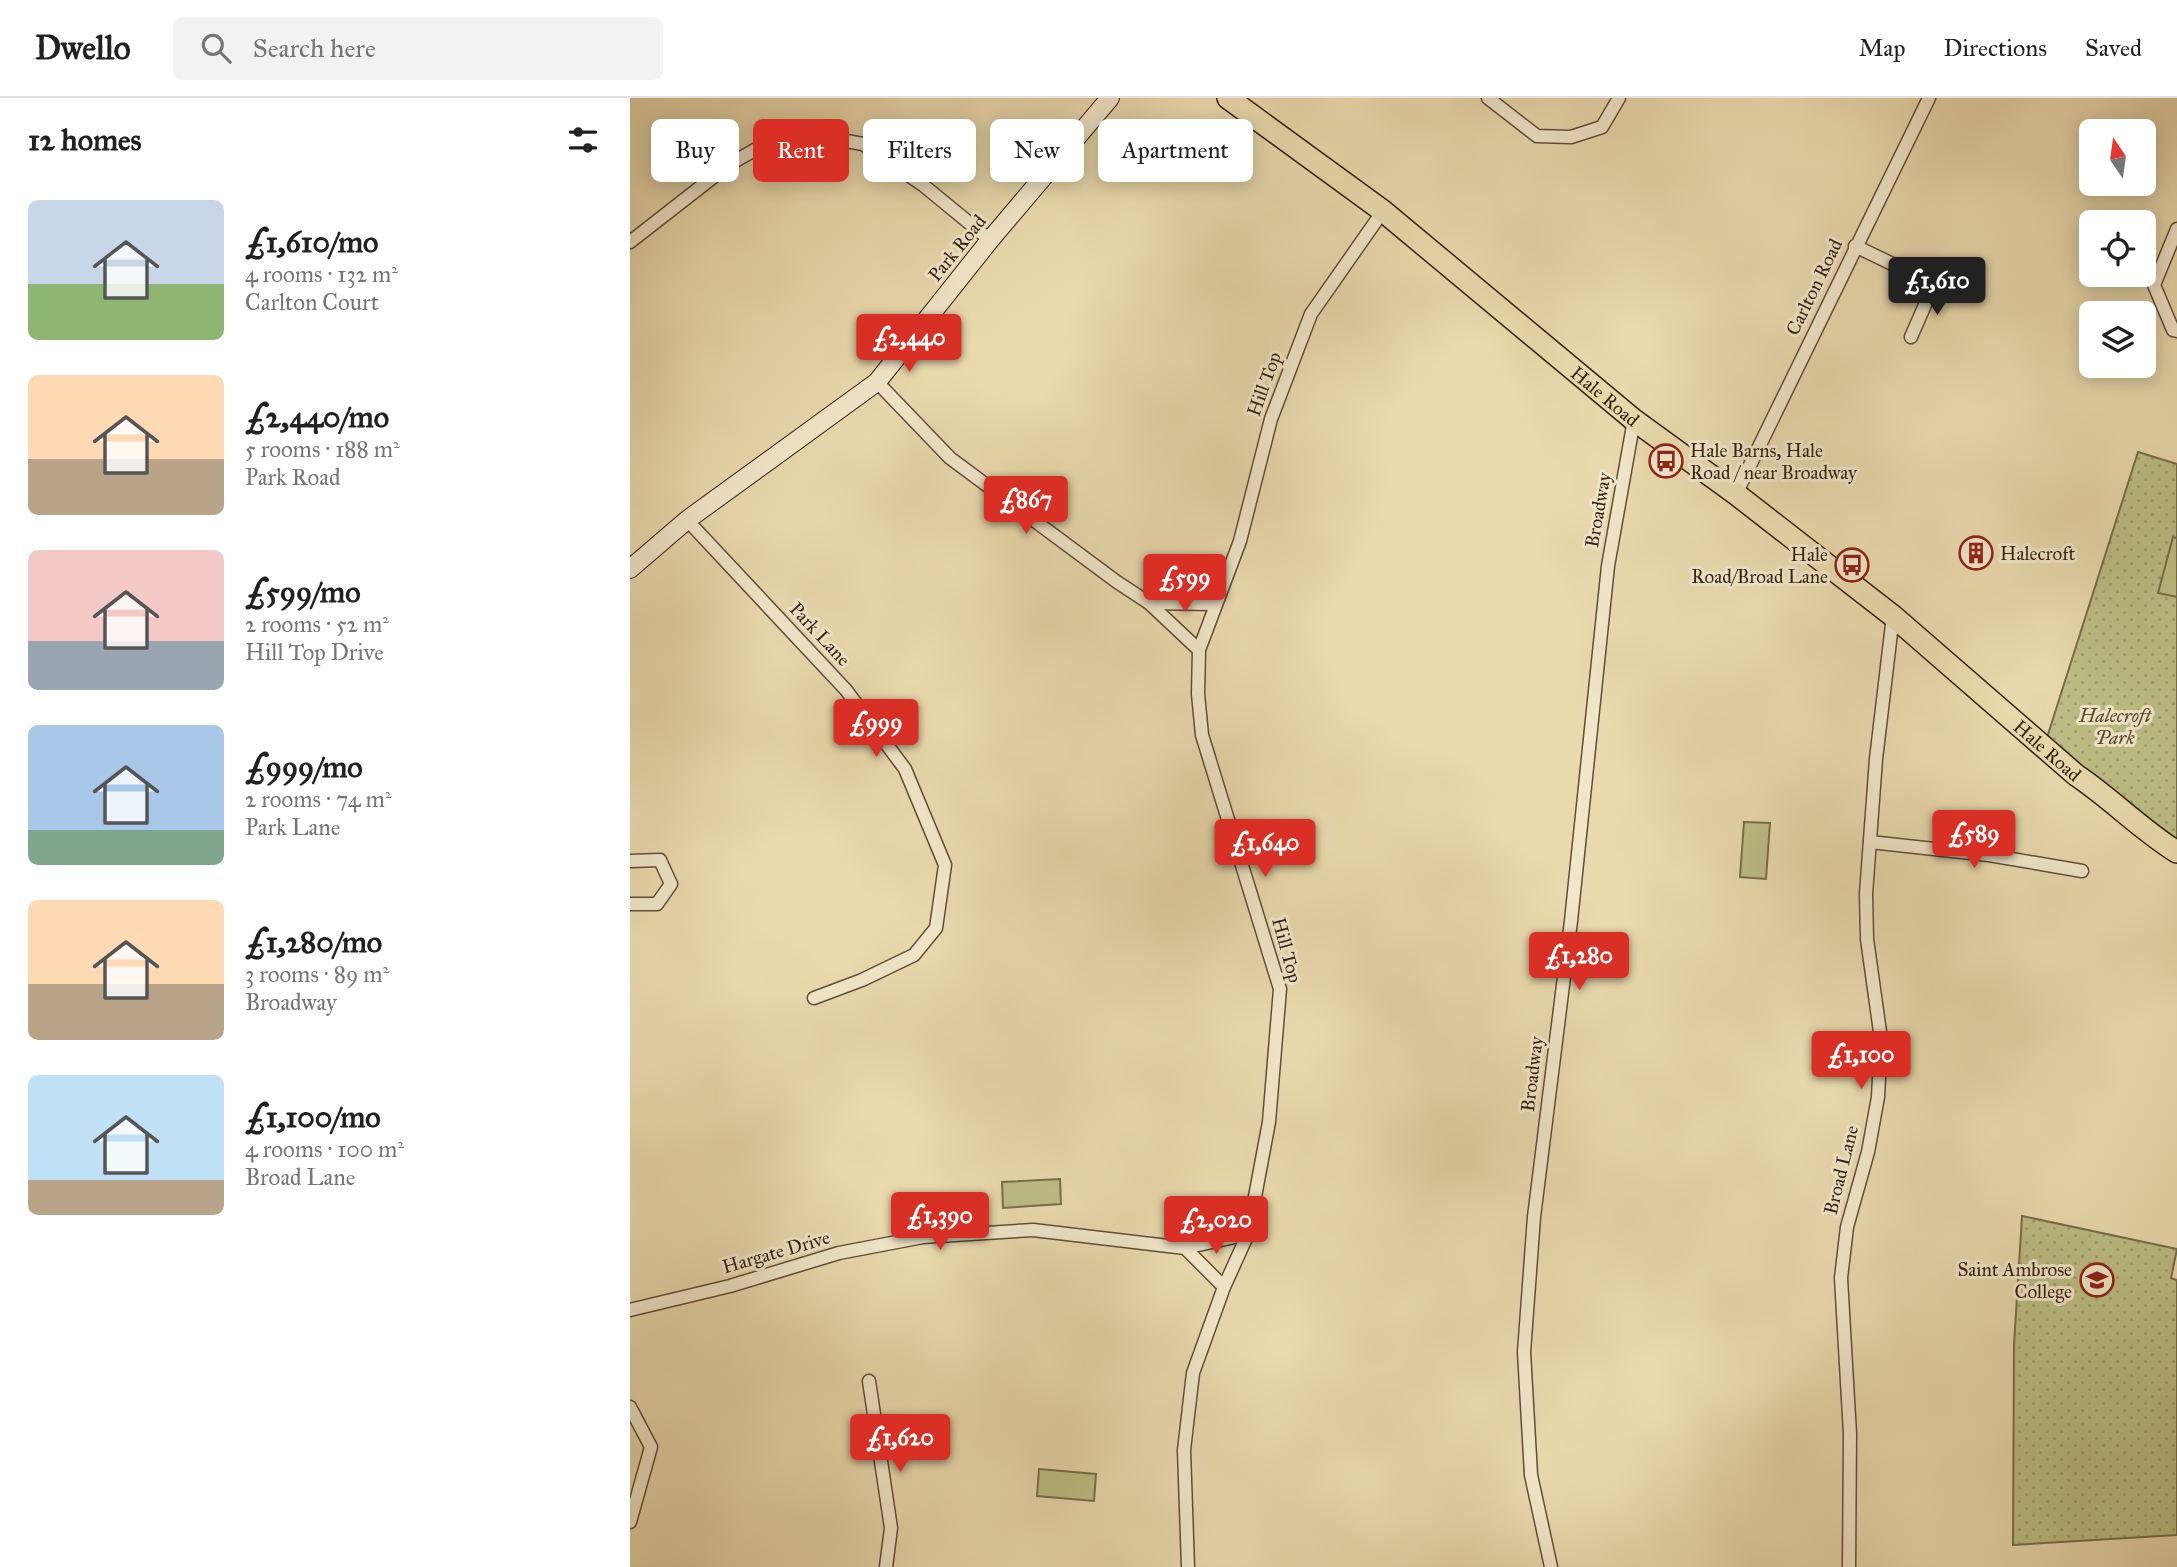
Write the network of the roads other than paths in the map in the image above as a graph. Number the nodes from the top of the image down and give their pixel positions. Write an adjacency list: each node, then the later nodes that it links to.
1 (1110, 98): 8 (main road, Park Road)
2 (1228, 98): 6 (main road, Hale Road)
3 (1488, 98): 4 (street)
4 (1619, 98)
5 (1929, 98): 10 (street, Carlton Road)
6 (1383, 211): 14 (main road, Hale Road); 19 (street, Hill Top)
7 (2177, 229): 11 (street)
8 (990, 240): 9 (street); 13 (main road, Park Road)
9 (630, 242)
10 (1855, 246): 12 (street); 15 (street, Carlton Road)
11 (2177, 331)
12 (1911, 337)
13 (877, 382): 16 (main road, Park Road); 18 (street)
14 (1634, 420): 15 (main road, Hale Road); 37 (street, Broadway)
15 (1735, 494): 20 (main road, Hale Road)
16 (687, 520): 17 (main road, Park Road); 27 (street, Park Lane)
17 (630, 569)
18 (1149, 603): 19 (street); 21 (street)
19 (1215, 604): 21 (street, Hill Top)
20 (1893, 616): 22 (street, Broad Lane); 23 (main road, Hale Road)
21 (1199, 650): 28 (street, Hill Top)
22 (1870, 842): 25 (street); 38 (street, Broad Lane)
23 (2177, 852)
24 (630, 861): 26 (street)
25 (2082, 871)
26 (630, 904)
27 (814, 998)
28 (1248, 1234): 29 (street, Hargate Drive); 30 (street, Hill Top)
29 (1185, 1248): 30 (street); 31 (street, Hargate Drive)
30 (1224, 1287): 36 (street, Hill Top)
31 (630, 1310)
32 (869, 1381): 35 (street)
33 (630, 1407): 34 (street)
34 (630, 1522)
35 (886, 1567)
36 (1188, 1567)
37 (1550, 1567)
38 (1849, 1567)

